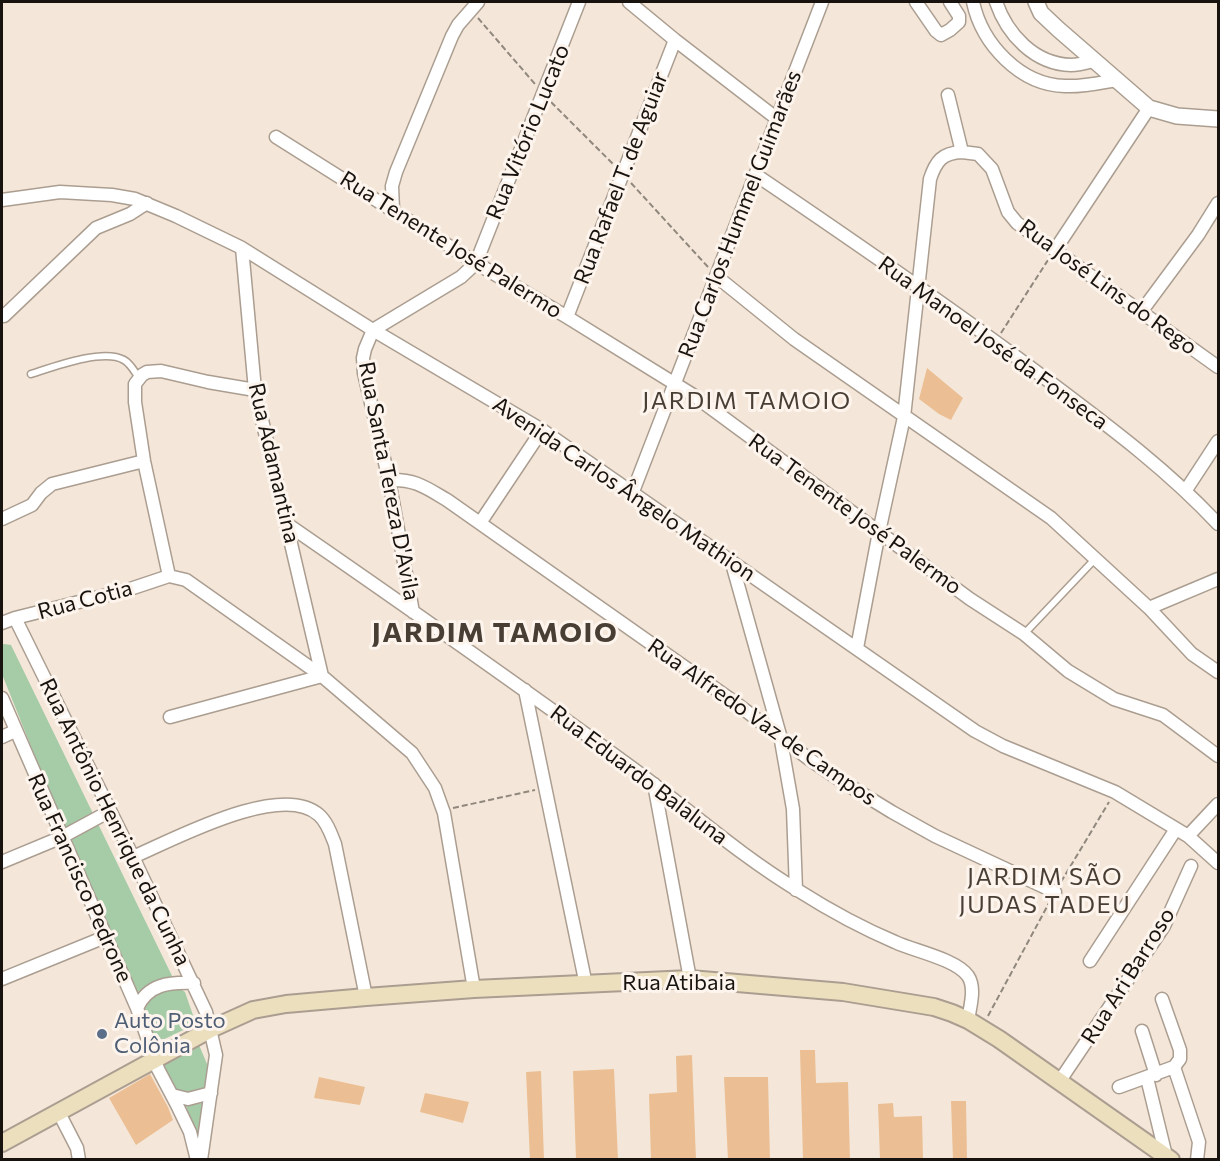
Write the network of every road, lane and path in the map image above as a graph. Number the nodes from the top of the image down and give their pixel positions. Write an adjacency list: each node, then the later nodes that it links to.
1 (579, 2): 13 (street, Rua Vitório Lucato)
2 (629, 2): 10 (street)
3 (822, 2): 16 (street, Rua Carlos Hummel Guimarães)
4 (916, 2): 5 (street)
5 (950, 2)
6 (973, 2): 12 (street)
7 (996, 2): 11 (street)
8 (1036, 2): 11 (street)
9 (475, 6): 13 (path); 25 (street)
10 (675, 40): 16 (street); 20 (street, Rua Rafael T. de Aguiar)
11 (1094, 61): 12 (street)
12 (1116, 81): 15 (street)
13 (543, 94): 20 (path); 28 (street, Rua Vitório Lucato)
14 (948, 95): 19 (street)
15 (1149, 108): 17 (street); 27 (street)
16 (776, 118): 21 (street, Rua Carlos Hummel Guimarães)
17 (1218, 119)
18 (276, 137): 25 (street, Rua Tenente José Palermo)
19 (962, 152): 27 (street, Rua José Lins do Rego); 30 (street)
20 (622, 174): 29 (path); 33 (street, Rua Rafael T. de Aguiar)
21 (756, 175): 29 (street, Rua Carlos Hummel Guimarães); 30 (street, Rua Manoel José da Fonseca)
22 (2, 201): 23 (street, Avenida Carlos Ângelo Mathion)
23 (147, 203): 26 (street, Avenida Carlos Ângelo Mathion); 32 (street)
24 (1218, 204): 31 (street)
25 (393, 210): 28 (street, Rua Tenente José Palermo)
26 (242, 248): 34 (street, Avenida Carlos Ângelo Mathion); 40 (street, Rua Adamantina)
27 (1054, 250): 31 (street, Rua José Lins do Rego); 35 (path)
28 (476, 263): 33 (street, Rua Tenente José Palermo); 34 (street, Rua Santa Tereza D'Avila)
29 (716, 276): 39 (street, Rua Carlos Hummel Guimarães); 41 (street)
30 (920, 286): 35 (street, Rua Manoel José da Fonseca); 41 (street)
31 (1141, 312): 36 (street, Rua José Lins do Rego)
32 (4, 316)
33 (567, 317): 39 (street, Rua Tenente José Palermo)
34 (373, 330): 42 (street, Avenida Carlos Ângelo Mathion); 45 (street, Rua Santa Tereza D'Avila)
35 (996, 341): 46 (street, Rua Manoel José da Fonseca)
36 (1218, 367)
37 (31, 374): 38 (lane)
38 (137, 381): 40 (street); 44 (street)
39 (673, 385): 47 (street, Rua Carlos Hummel Guimarães); 52 (street, Rua Tenente José Palermo)
40 (255, 390): 50 (street, Rua Adamantina)
41 (904, 417): 52 (street); 53 (street)
42 (542, 430): 47 (street, Avenida Carlos Ângelo Mathion); 49 (street)
43 (1218, 441): 46 (street)
44 (144, 461): 48 (street); 55 (street)
45 (389, 480): 49 (street, Rua Alfredo Vaz de Campos); 58 (street, Rua Santa Tereza D'Avila)
46 (1186, 490): 51 (street, Rua Manoel José da Fonseca)
47 (632, 494): 54 (street, Avenida Carlos Ângelo Mathion)
48 (2, 519)
49 (480, 523): 71 (street, Rua Alfredo Vaz de Campos)
50 (287, 524): 58 (street, Rua Eduardo Balaluna); 61 (street, Rua Adamantina)
51 (1218, 524)
52 (879, 532): 62 (street, Rua Tenente José Palermo); 63 (street)
53 (1095, 558): 57 (street); 62 (lane)
54 (731, 560): 63 (street, Avenida Carlos Ângelo Mathion); 71 (street)
55 (169, 576): 59 (street, Rua Cotia); 64 (street)
56 (1218, 579): 57 (street)
57 (1149, 608): 65 (street)
58 (413, 612): 67 (street, Rua Eduardo Balaluna)
59 (15, 618): 60 (street, Rua Cotia); 79 (street, Rua Antônio Henrique da Cunha)
60 (2, 623)
61 (312, 629): 64 (street); 66 (street, Rua Adamantina)
62 (1024, 634): 73 (street, Rua Tenente José Palermo)
63 (857, 648): 76 (street, Avenida Carlos Ângelo Mathion)
64 (297, 657): 66 (street)
65 (1218, 672)
66 (322, 676): 69 (street); 95 (street)
67 (525, 690): 74 (street, Rua Eduardo Balaluna); 75 (street)
68 (2, 698): 70 (street, Rua Francisco Pedrone)
69 (170, 717)
70 (15, 731): 72 (street); 82 (street, Rua Francisco Pedrone)
71 (780, 735): 87 (street); 88 (street, Rua Alfredo Vaz de Campos)
72 (2, 737)
73 (1218, 756)
74 (654, 784): 87 (street, Rua Eduardo Balaluna); 92 (street)
75 (547, 788): 78 (path); 94 (street)
76 (1115, 792): 80 (street, Avenida Carlos Ângelo Mathion); 88 (path)
77 (1218, 804): 81 (street)
78 (454, 808)
79 (111, 812): 82 (street); 83 (street, Rua Antônio Henrique da Cunha)
80 (1176, 829): 81 (street, Avenida Carlos Ângelo Mathion); 90 (street)
81 (1188, 836): 85 (street, Avenida Carlos Ângelo Mathion)
82 (62, 837): 84 (street); 89 (street, Rua Francisco Pedrone)
83 (133, 857): 93 (street, Rua Antônio Henrique da Cunha); 96 (street)
84 (2, 862)
85 (1218, 863)
86 (1191, 866): 105 (street, Rua Ari Barroso)
87 (796, 890): 99 (street, Rua Eduardo Balaluna)
88 (1055, 892): 99 (path)
89 (105, 937): 91 (street); 98 (street, Rua Francisco Pedrone)
90 (1090, 961)
91 (2, 978)
92 (690, 979): 94 (main road, Rua Atibaia); 99 (main road, Rua Atibaia)
93 (194, 983): 98 (street); 100 (street, Rua Antônio Henrique da Cunha)
94 (586, 985): 95 (main road, Rua Atibaia)
95 (474, 989): 96 (main road, Rua Atibaia)
96 (366, 997): 100 (main road, Rua Atibaia)
97 (1162, 999): 103 (street)
98 (137, 1008): 102 (street, Rua Francisco Pedrone)
99 (975, 1024): 105 (main road, Rua Atibaia)
100 (211, 1029): 102 (main road, Rua Atibaia); 107 (street, Rua Antônio Henrique da Cunha)
101 (1142, 1031): 104 (street)
102 (154, 1060): 108 (street, Rua Francisco Pedrone); 109 (main road, Rua Atibaia)
103 (1174, 1067): 104 (street); 114 (street)
104 (1151, 1076): 106 (street); 111 (street)
105 (1059, 1082): 111 (main road, Rua Atibaia)
106 (1119, 1087)
107 (211, 1093): 108 (street); 113 (street, Rua Antônio Henrique da Cunha)
108 (172, 1095): 113 (street, Rua Francisco Pedrone)
109 (59, 1113): 110 (main road, Rua Atibaia); 112 (street)
110 (2, 1143)
111 (1168, 1158)
112 (80, 1160)
113 (199, 1160)
114 (1197, 1160)

